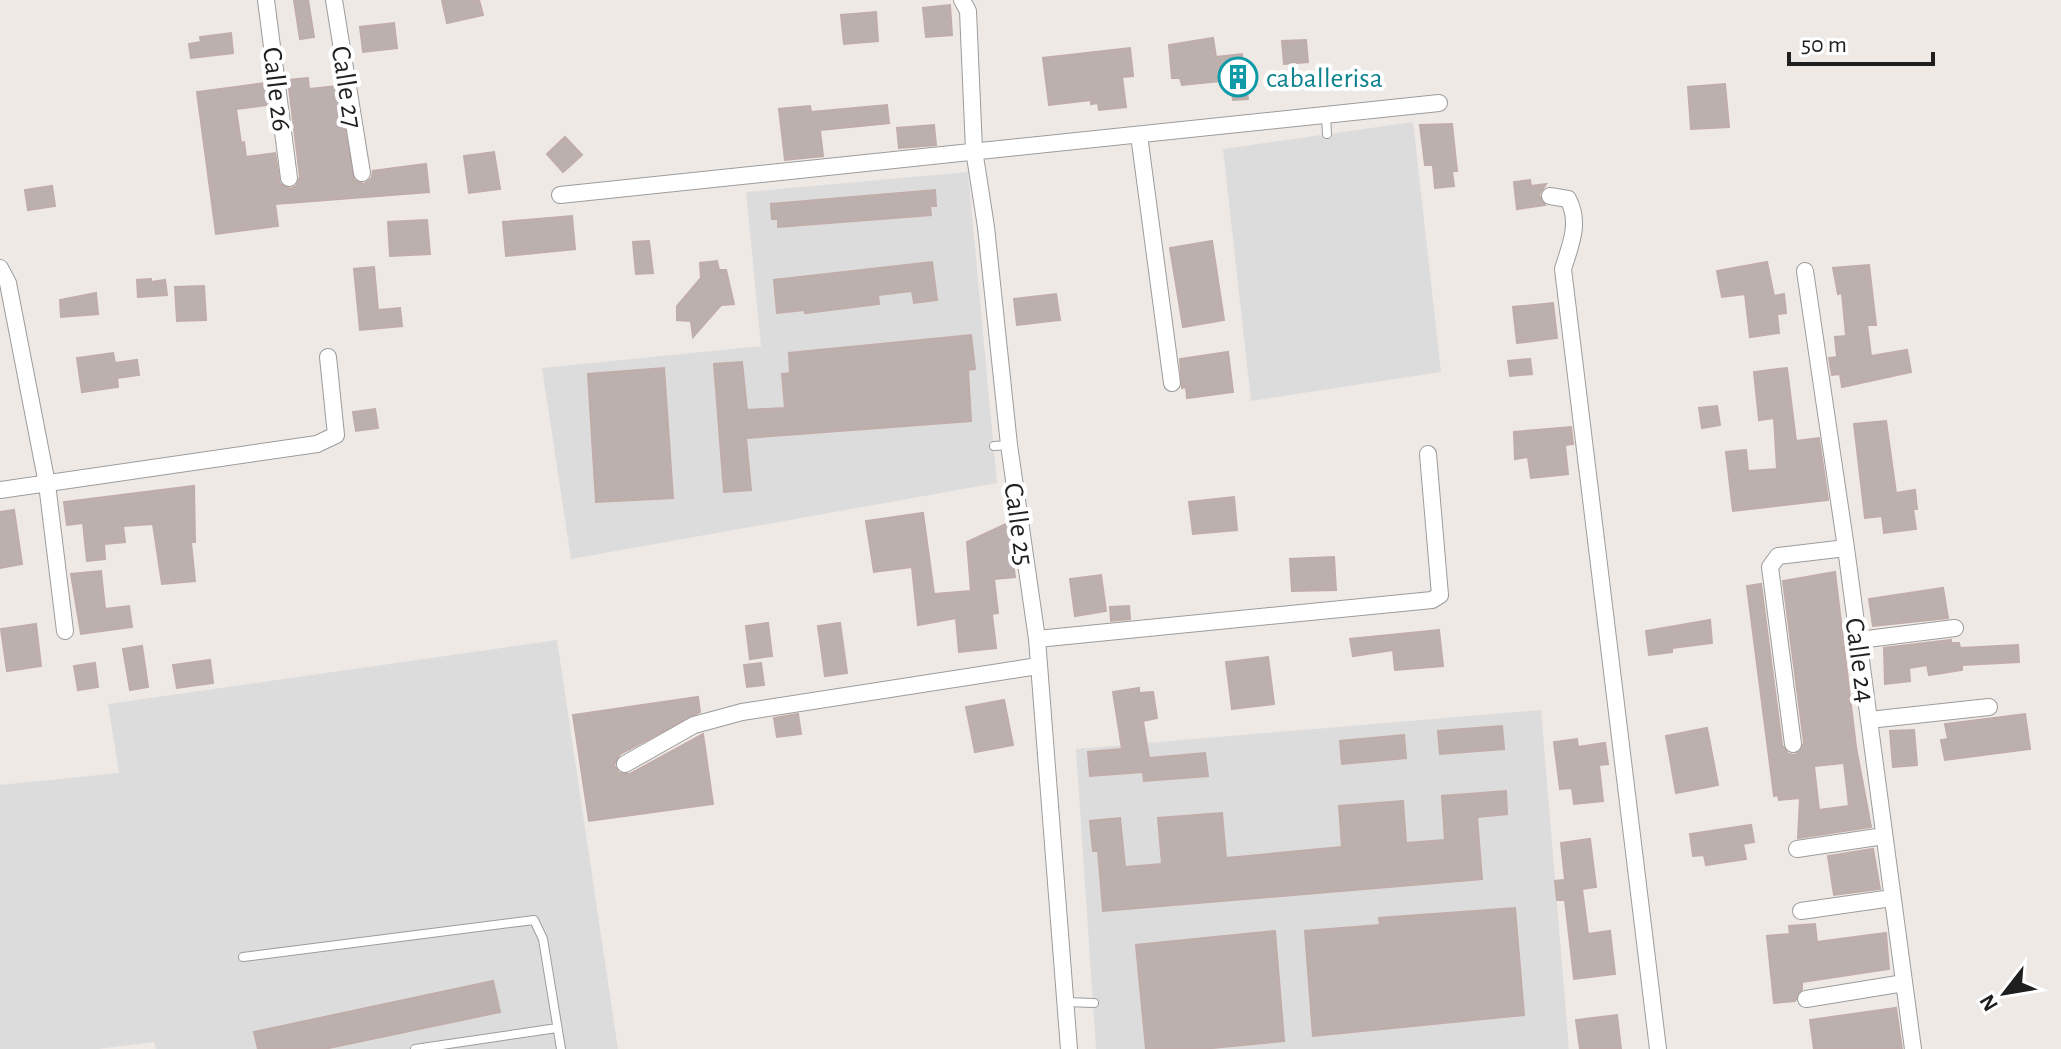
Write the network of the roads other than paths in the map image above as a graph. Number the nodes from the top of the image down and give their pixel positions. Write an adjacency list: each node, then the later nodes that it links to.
1 (266, 0): 10 (street, Calle 26)
2 (334, 0): 9 (street, Calle 27)
3 (962, 0): 8 (street, Calle 25)
4 (1439, 103): 5 (street)
5 (1326, 116): 6 (lane); 7 (street)
6 (1327, 134)
7 (1139, 135): 8 (street); 16 (street)
8 (974, 150): 11 (street); 23 (street, Calle 25)
9 (362, 173)
10 (289, 178)
11 (560, 195)
12 (1550, 196): 43 (street)
13 (0, 268): 18 (street)
14 (1805, 271): 20 (street, Calle 24)
15 (328, 357): 18 (street)
16 (1172, 383)
17 (1428, 454): 23 (street)
18 (47, 484): 19 (street); 22 (street)
19 (0, 490)
20 (1846, 548): 24 (street, Calle 24); 28 (street)
21 (1955, 628): 24 (street)
22 (65, 631)
23 (1037, 639): 25 (street, Calle 25)
24 (1859, 640): 27 (street, Calle 24)
25 (1038, 666): 29 (street); 37 (street, Calle 25)
26 (1989, 707): 27 (street)
27 (1869, 720): 30 (street, Calle 24)
28 (1793, 744)
29 (625, 764)
30 (1884, 836): 31 (street); 32 (street, Calle 24)
31 (1797, 849)
32 (1892, 898): 33 (street); 35 (street, Calle 24)
33 (1801, 911)
34 (243, 957): 39 (lane)
35 (1904, 983): 36 (street); 44 (street, Calle 24)
36 (1806, 999)
37 (1065, 1002): 38 (lane); 42 (street, Calle 25)
38 (1094, 1003)
39 (557, 1028): 40 (lane); 41 (lane)
40 (415, 1049)
41 (561, 1049)
42 (1069, 1049)
43 (1658, 1049)
44 (1913, 1049)

